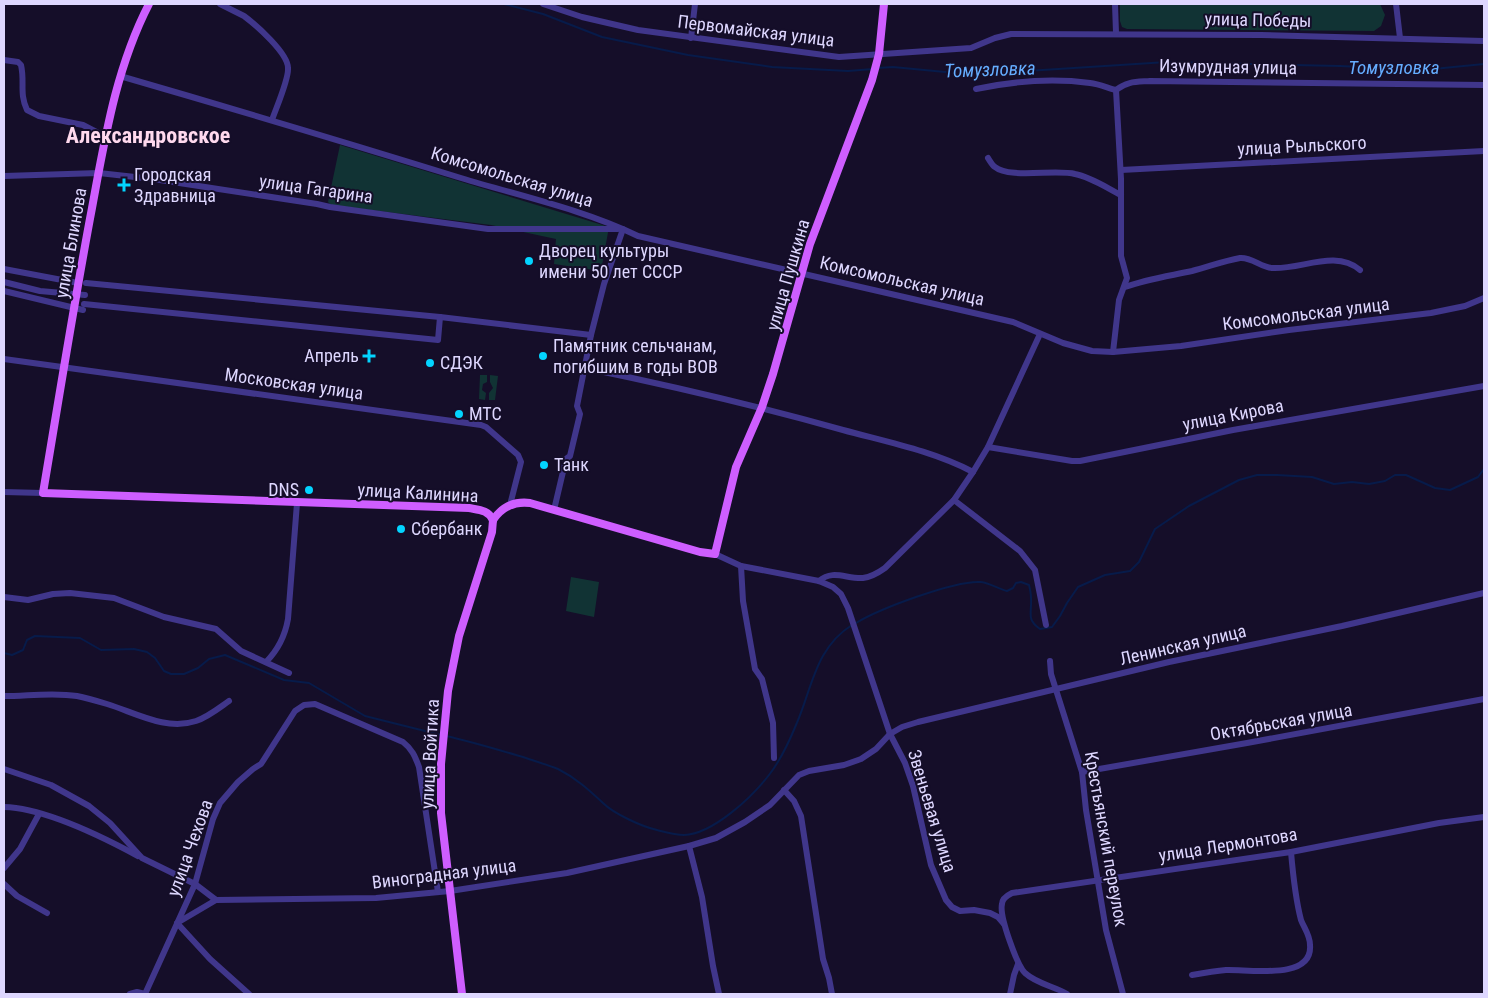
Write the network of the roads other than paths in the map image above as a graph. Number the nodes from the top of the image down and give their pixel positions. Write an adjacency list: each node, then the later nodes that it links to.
1 (148, 4): 14 (main road, улица Блинова)
2 (220, 4): 18 (street)
3 (543, 4): 9 (street, Первомайская улица)
4 (695, 4): 9 (street)
5 (884, 4): 12 (main road, улица Пушкина)
6 (1116, 4): 8 (street)
7 (1396, 4): 10 (street)
8 (1116, 33): 10 (street, улица Победы); 12 (street, улица Победы)
9 (691, 38): 12 (street, Первомайская улица)
10 (1400, 38): 11 (street, улица Победы)
11 (1484, 41)
12 (878, 55): 29 (main road, улица Пушкина)
13 (4, 60): 19 (street)
14 (120, 76): 18 (street, Комсомольская улица); 19 (main road, улица Блинова)
15 (1484, 84): 17 (street, Изумрудная улица)
16 (976, 89): 17 (street)
17 (1116, 90): 22 (street)
18 (272, 120): 26 (street, Комсомольская улица)
19 (106, 137): 23 (main road, улица Блинова)
20 (1484, 151): 22 (street, улица Рыльского)
21 (988, 158): 25 (street)
22 (1121, 170): 25 (street)
23 (99, 173): 24 (street, улица Гагарина); 26 (street, улица Гагарина); 31 (main road, улица Блинова)
24 (4, 176)
25 (1121, 195): 32 (street)
26 (624, 229): 29 (street, Комсомольская улица); 39 (street)
27 (4, 269): 31 (street)
28 (1360, 270): 32 (street)
29 (802, 273): 38 (street, Комсомольская улица); 45 (main road, улица Пушкина)
30 (4, 282): 34 (street)
31 (82, 283): 34 (main road, улица Блинова); 37 (street)
32 (1125, 287): 40 (street)
33 (4, 291): 36 (street)
34 (80, 294): 36 (main road, улица Блинова)
35 (1484, 298): 40 (street, Комсомольская улица)
36 (74, 308): 37 (street); 42 (main road, улица Блинова)
37 (440, 317): 39 (street)
38 (1040, 334): 40 (street, Комсомольская улица); 46 (street)
39 (592, 335): 43 (street)
40 (1113, 352)
41 (4, 359): 42 (street, Московская улица)
42 (64, 367): 49 (main road, улица Блинова); 52 (street, Московская улица)
43 (585, 368): 45 (street); 53 (street)
44 (1484, 386): 46 (street, улица Кирова)
45 (762, 407): 47 (street); 55 (main road, улица Пушкина)
46 (988, 447): 47 (street)
47 (973, 472): 50 (street)
48 (4, 492): 49 (street, улица Калинина)
49 (43, 493): 51 (main road, улица Калинина)
50 (954, 500): 57 (street); 60 (street)
51 (297, 503): 54 (main road, улица Калинина); 62 (street)
52 (510, 505): 53 (main road); 54 (main road, улица Калинина)
53 (554, 510): 55 (main road)
54 (493, 520): 83 (main road, улица Войтика)
55 (715, 554): 56 (street)
56 (741, 566): 57 (street); 69 (street)
57 (819, 581): 68 (street, Звеньевая улица)
58 (1484, 593): 64 (street, Ленинская улица)
59 (4, 597): 62 (street)
60 (1046, 625)
61 (1050, 661): 64 (street, Крестьянский переулок)
62 (266, 662): 63 (street)
63 (288, 673)
64 (1056, 690): 68 (street, Ленинская улица); 71 (street, Крестьянский переулок)
65 (4, 696): 67 (street)
66 (1484, 699): 71 (street, Октябрьская улица)
67 (229, 701)
68 (890, 734): 72 (street, Виноградная улица); 88 (street, Звеньевая улица)
69 (774, 758)
70 (4, 769): 78 (street)
71 (1082, 772): 80 (street, Крестьянский переулок)
72 (784, 790): 76 (street, Виноградная улица); 96 (street)
73 (4, 808): 74 (street)
74 (39, 814): 78 (street); 79 (street)
75 (1484, 817): 77 (street, улица Лермонтова)
76 (688, 846): 83 (street, Виноградная улица); 95 (street)
77 (1291, 852): 80 (street, улица Лермонтова); 90 (street)
78 (142, 858): 82 (street)
79 (4, 868)
80 (1098, 880): 88 (street, улица Лермонтова); 99 (street, Крестьянский переулок)
81 (4, 884): 86 (street)
82 (195, 884): 84 (street, улица Чехова); 85 (street); 87 (street, улица Чехова)
83 (450, 891): 84 (street, Виноградная улица); 94 (main road, улица Войтика)
84 (438, 892): 85 (street, Виноградная улица)
85 (216, 900): 87 (street)
86 (47, 913)
87 (177, 923): 92 (street, улица Чехова); 93 (street)
88 (1005, 925): 89 (street, улица Лермонтова)
89 (1018, 964): 97 (street); 98 (street)
90 (1192, 975)
91 (130, 994): 92 (street)
92 (145, 994)
93 (249, 994)
94 (462, 994)
95 (719, 994)
96 (832, 994)
97 (1010, 994)
98 (1067, 994)
99 (1123, 994)

